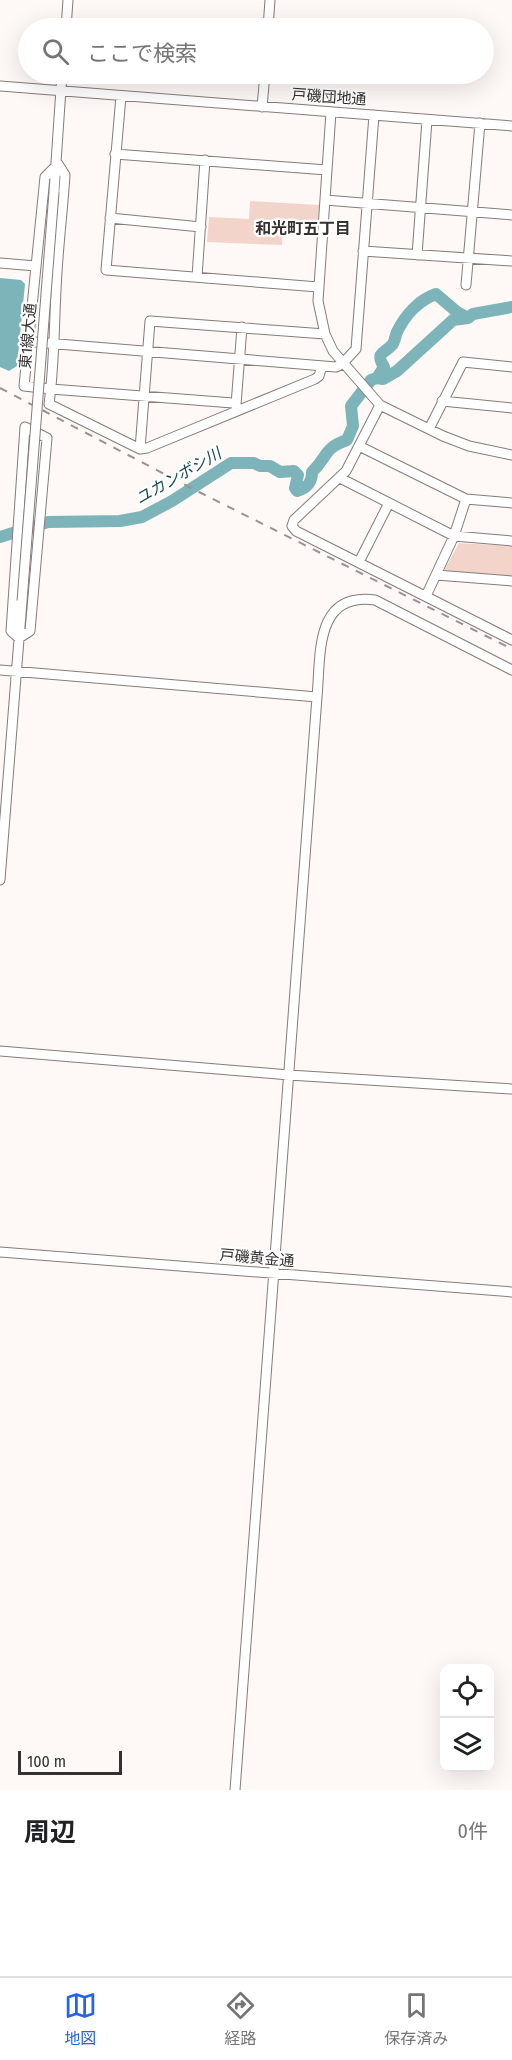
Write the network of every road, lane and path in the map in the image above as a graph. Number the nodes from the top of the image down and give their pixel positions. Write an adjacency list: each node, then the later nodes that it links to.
1 (68, 0): 3 (street)
2 (270, 0): 4 (street)
3 (67, 18)
4 (269, 18)
5 (61, 84): 8 (street, 東1線大通)
6 (264, 84): 10 (street)
7 (0, 86): 8 (street, 戸磯団地通)
8 (61, 91): 9 (street, 戸磯団地通); 18 (street, 東1線大通)
9 (121, 96): 10 (street, 戸磯団地通); 16 (street)
10 (262, 106): 11 (street, 戸磯団地通)
11 (331, 112): 12 (street, 戸磯団地通); 19 (street)
12 (374, 115): 13 (street, 戸磯団地通); 21 (street)
13 (428, 120): 14 (street, 戸磯団地通); 22 (street)
14 (480, 123): 15 (street, 戸磯団地通); 23 (street)
15 (512, 126)
16 (115, 154): 17 (street); 25 (street)
17 (206, 160): 19 (street); 26 (street)
18 (58, 164): 32 (street); 39 (street); 65 (street, 東1線大通, bridge)
19 (327, 170): 20 (street)
20 (325, 200): 21 (street); 35 (street)
21 (367, 203): 22 (street); 27 (street)
22 (420, 207): 23 (street); 28 (street)
23 (473, 211): 24 (street); 29 (street)
24 (512, 215)
25 (111, 218): 26 (street); 33 (street)
26 (201, 227): 33 (street)
27 (363, 251): 28 (street); 42 (street)
28 (417, 255): 29 (street)
29 (470, 259): 30 (street); 34 (street)
30 (512, 261)
31 (0, 263): 32 (street)
32 (36, 266): 38 (street)
33 (197, 277): 35 (street)
34 (466, 285)
35 (318, 287): 37 (street)
36 (242, 327): 37 (street); 40 (street); 41 (street)
37 (325, 334): 42 (street)
38 (29, 341): 39 (street); 45 (street)
39 (54, 345): 40 (street); 45 (street)
40 (148, 352): 41 (street); 46 (street)
41 (239, 359): 43 (street); 49 (street)
42 (342, 363): 43 (street); 48 (street)
43 (322, 366): 49 (street)
44 (512, 367): 47 (street)
45 (51, 389): 46 (street); 53 (street)
46 (143, 396): 49 (street); 53 (street)
47 (442, 401): 50 (street); 51 (street)
48 (380, 405): 51 (street); 52 (street)
49 (237, 407): 53 (street)
50 (512, 408)
51 (429, 429): 54 (street)
52 (359, 446): 55 (street); 56 (street)
53 (140, 449)
54 (512, 454)
55 (340, 478): 57 (street); 61 (street)
56 (466, 499): 58 (street); 59 (street)
57 (389, 503): 59 (street); 61 (street)
58 (512, 503)
59 (454, 536): 60 (street); 62 (street)
60 (512, 541)
61 (359, 562): 64 (street)
62 (436, 575): 63 (street); 64 (street)
63 (512, 581)
64 (426, 596): 66 (street)
65 (19, 638): 65 (street); 69 (street, 東1線大通)
66 (512, 640)
67 (512, 669): 70 (street)
68 (0, 670): 69 (street)
69 (16, 672): 70 (street); 71 (street, 東1線大通)
70 (317, 697): 74 (street)
71 (2, 839): 72 (street, 東1線大通)
72 (0, 880)
73 (0, 1051): 74 (street)
74 (289, 1075): 75 (street); 77 (street)
75 (512, 1089)
76 (0, 1252): 77 (street, 戸磯黄金通)
77 (274, 1274): 78 (street, 戸磯黄金通); 79 (street)
78 (512, 1292)
79 (235, 1790)

